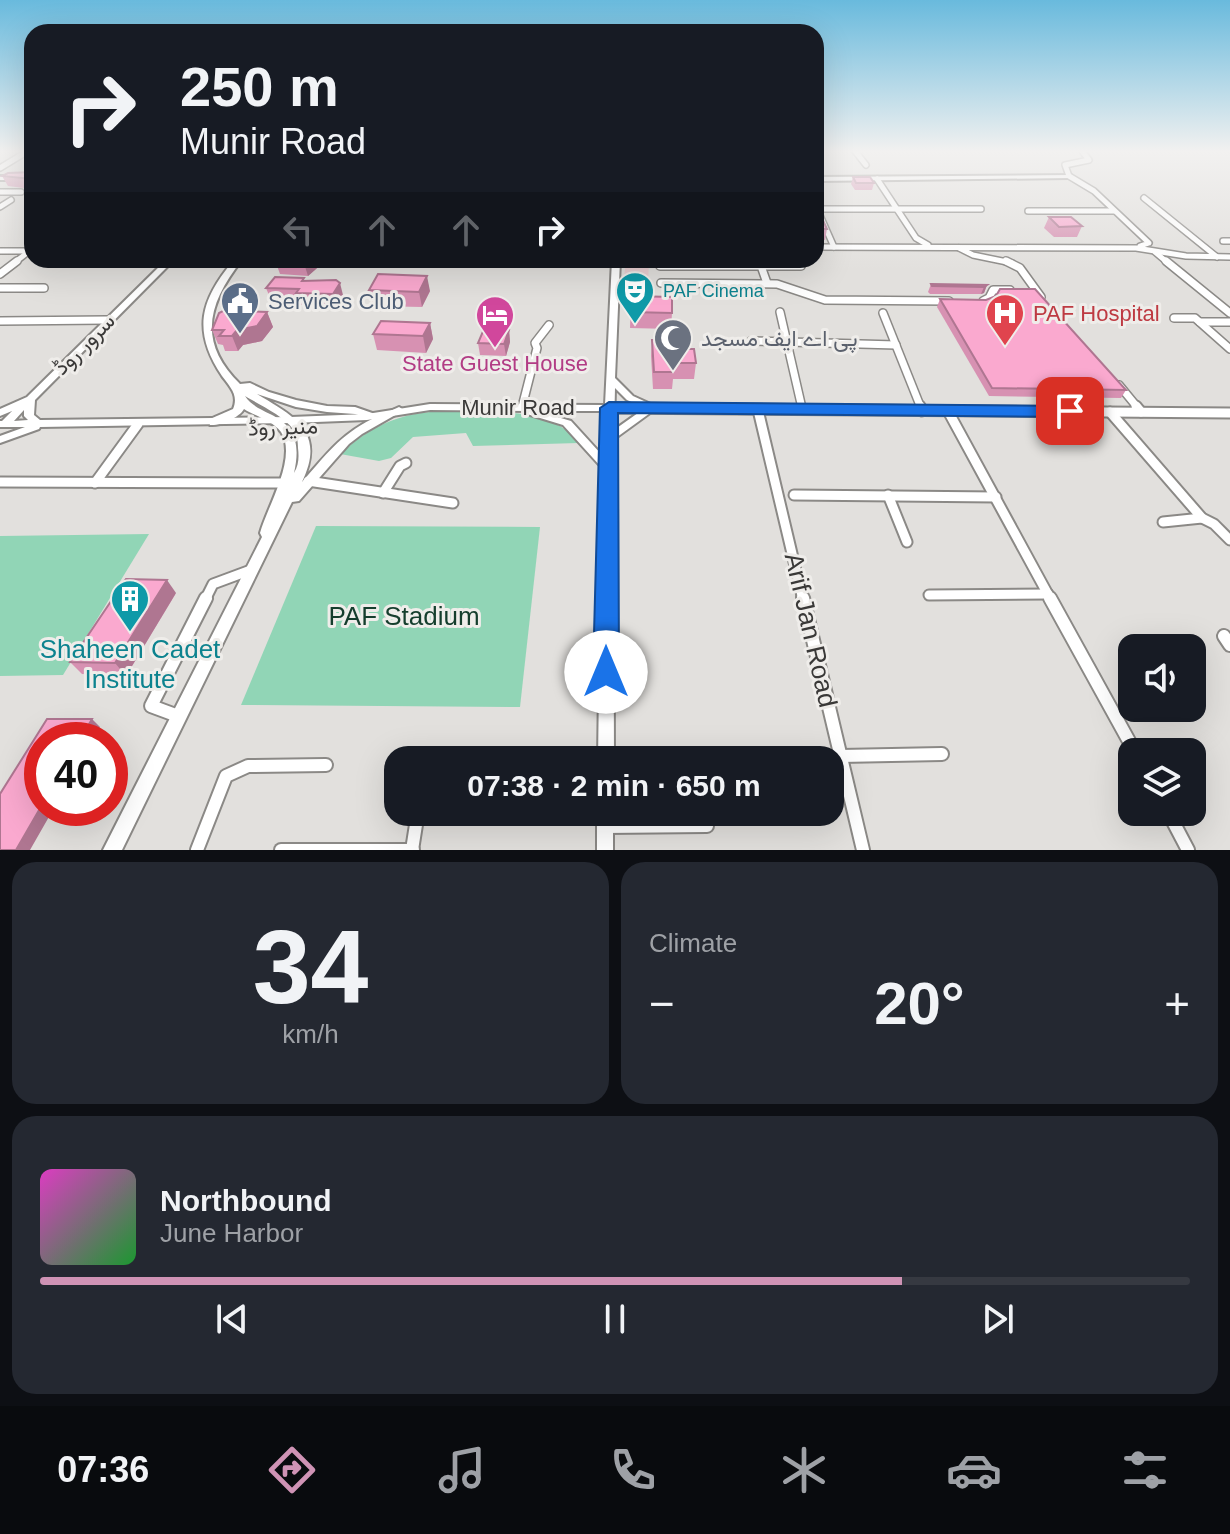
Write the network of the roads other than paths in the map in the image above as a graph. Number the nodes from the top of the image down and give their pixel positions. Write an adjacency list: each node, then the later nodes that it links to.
1 (885, 191): 9 (street)
2 (1093, 191): 12 (street)
3 (0, 192): 4 (street)
4 (21, 192)
5 (1144, 198): 25 (street)
6 (11, 200): 7 (street)
7 (0, 207)
8 (824, 209): 9 (street)
9 (897, 209): 10 (street); 14 (street)
10 (981, 209)
11 (1028, 211): 12 (street)
12 (1115, 211): 20 (street)
13 (824, 224): 16 (street)
14 (916, 238): 17 (street); 18 (street)
15 (824, 247): 16 (street)
16 (834, 247): 17 (street)
17 (911, 247): 18 (street)
18 (933, 247): 19 (street)
19 (959, 248): 20 (street); 35 (street)
20 (1136, 248): 23 (street)
21 (24, 250): 22 (street)
22 (0, 251)
23 (1155, 251): 25 (street); 41 (street)
24 (24, 255): 30 (street)
25 (1225, 258)
26 (162, 268): 43 (street, سرور روڈ)
27 (232, 268): 52 (main road)
28 (615, 268): 54 (street)
29 (762, 268): 32 (street)
30 (0, 274)
31 (661, 283): 32 (street)
32 (767, 283): 36 (street)
33 (0, 288): 34 (street)
34 (44, 288)
35 (1035, 290): 37 (street); 38 (street)
36 (964, 300)
37 (973, 301)
38 (1044, 301)
39 (780, 312): 49 (street)
40 (883, 313): 50 (street)
41 (1230, 313)
42 (1174, 318): 45 (street)
43 (107, 320): 44 (street); 56 (street, سرور روڈ)
44 (0, 321)
45 (1199, 322): 46 (street); 51 (street)
46 (1230, 322)
47 (549, 325): 57 (street)
48 (751, 341): 49 (street)
49 (789, 341): 50 (street); 60 (street)
50 (896, 345): 63 (street)
51 (1230, 349)
52 (228, 376): 55 (main road); 69 (main road)
53 (1112, 378): 66 (street)
54 (612, 380): 58 (street); 59 (street)
55 (240, 394): 70 (main road); 74 (main road)
56 (30, 399): 67 (street); 71 (street); 75 (street, سرور روڈ)
57 (522, 407): 58 (street, Munir Road); 61 (street, Munir Road); 79 (street)
58 (609, 408): 59 (street, Munir Road); 76 (street)
59 (652, 408): 62 (street, Munir Road); 76 (street)
60 (802, 409): 62 (street, Munir Road); 63 (street, Munir Road)
61 (399, 410): 69 (street, Munir Road); 80 (main road)
62 (758, 410): 101 (street, Arif Jan Road)
63 (922, 411): 64 (street, Munir Road)
64 (948, 411): 65 (street, Munir Road); 87 (street)
65 (1110, 412): 66 (street, Munir Road); 90 (street)
66 (1141, 412): 68 (street, Munir Road)
67 (0, 413)
68 (1230, 413)
69 (369, 416): 74 (street, منیر روڈ)
70 (214, 422): 73 (street); 74 (street)
71 (41, 424): 72 (street); 75 (street); 77 (street)
72 (138, 424): 73 (street); 82 (street)
73 (197, 424): 74 (street, منیر روڈ)
74 (286, 424): 83 (main road); 89 (main road)
75 (2, 426)
76 (608, 439): 79 (street)
77 (0, 440)
78 (406, 463): 84 (street)
79 (607, 467): 100 (street)
80 (307, 481): 84 (street); 89 (main road)
81 (0, 482): 82 (street)
82 (95, 483): 83 (street)
83 (284, 483): 93 (main road)
84 (383, 493): 88 (street)
85 (794, 495): 86 (street)
86 (888, 495): 87 (street); 94 (street)
87 (996, 497): 96 (street)
88 (453, 503)
89 (285, 508): 93 (main road)
90 (1202, 518): 91 (street); 92 (street)
91 (1163, 522)
92 (1230, 540)
93 (264, 541): 95 (main road)
94 (907, 542)
95 (248, 571): 98 (main road); 98 (street)
96 (1048, 594): 97 (street); 99 (street)
97 (929, 595)
98 (178, 716): 109 (main road)
99 (1127, 738)
100 (606, 746)
101 (839, 746)
102 (942, 754): 103 (street)
103 (844, 756)
104 (326, 765): 110 (street)
105 (844, 769): 114 (street, Arif Jan Road)
106 (416, 826): 112 (street)
107 (605, 826): 113 (street)
108 (1175, 826): 115 (street)
109 (112, 850)
110 (197, 850)
111 (284, 850): 112 (street)
112 (412, 850)
113 (605, 850)
114 (863, 850)
115 (1188, 850)

